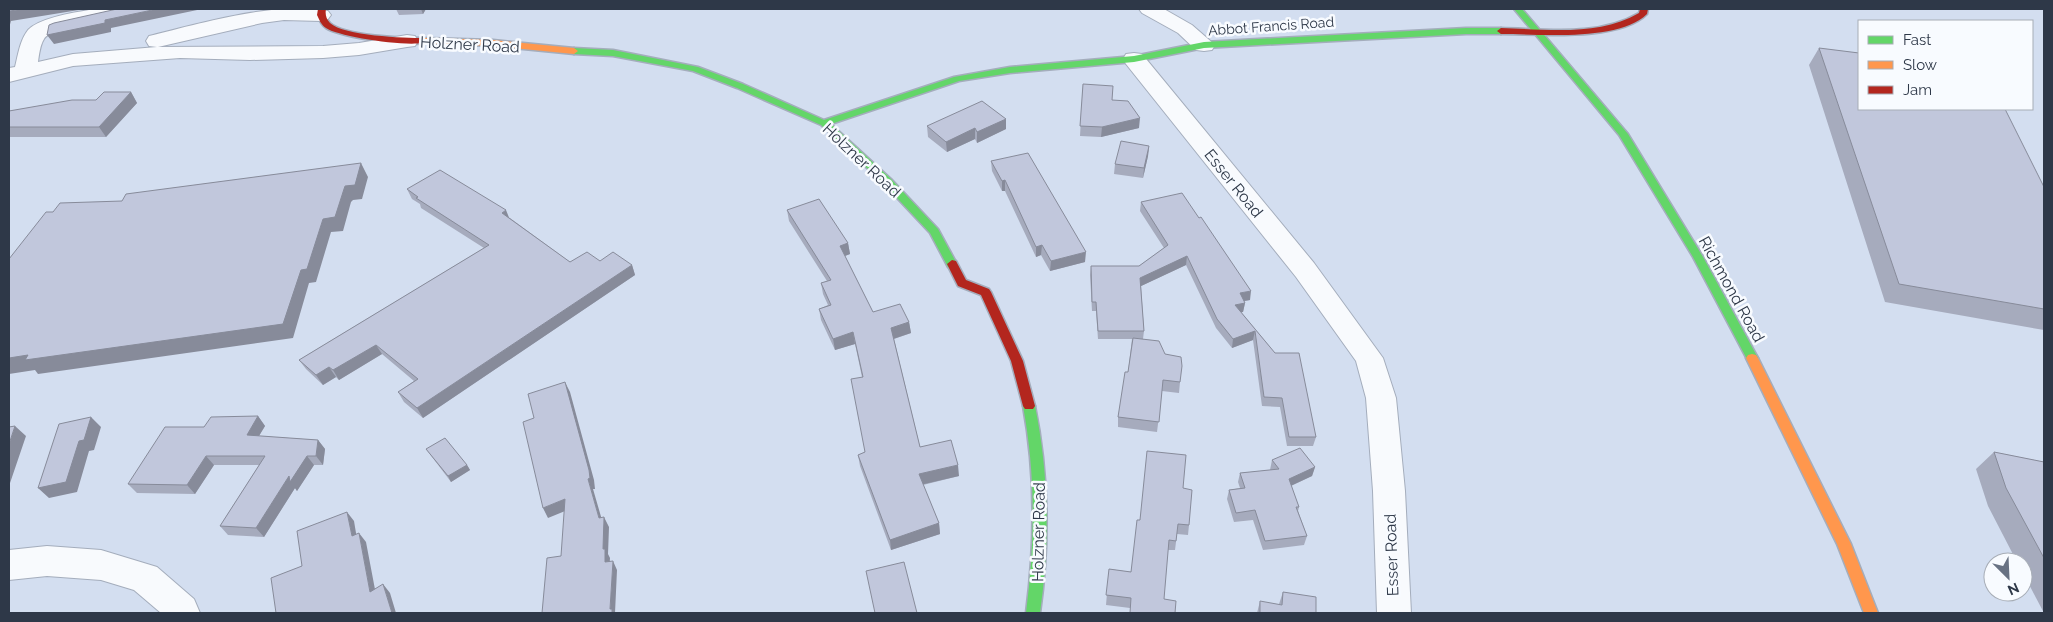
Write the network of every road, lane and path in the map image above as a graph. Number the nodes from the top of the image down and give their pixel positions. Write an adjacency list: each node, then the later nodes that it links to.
1 (126, 9): 14 (street)
2 (269, 9): 7 (street)
3 (1148, 9): 10 (street)
4 (1518, 9): 8 (main road, Richmond Road)
5 (1644, 9): 8 (main road, Abbot Francis Road)
6 (322, 12): 7 (street); 9 (main road, Holzner Road); 11 (street)
7 (206, 30): 13 (street)
8 (1537, 32): 10 (main road, Abbot Francis Road); 20 (main road, Richmond Road)
9 (407, 41): 11 (street); 15 (main road, Holzner Road)
10 (1204, 45): 12 (main road, Abbot Francis Road)
11 (250, 54): 13 (street)
12 (1134, 58): 15 (main road); 19 (street, Esser Road)
13 (72, 60): 14 (street)
14 (17, 73)
15 (824, 123): 18 (main road, Holzner Road)
16 (9, 565): 17 (street)
17 (183, 613)
18 (1033, 613)
19 (1394, 613)
20 (1871, 613)

